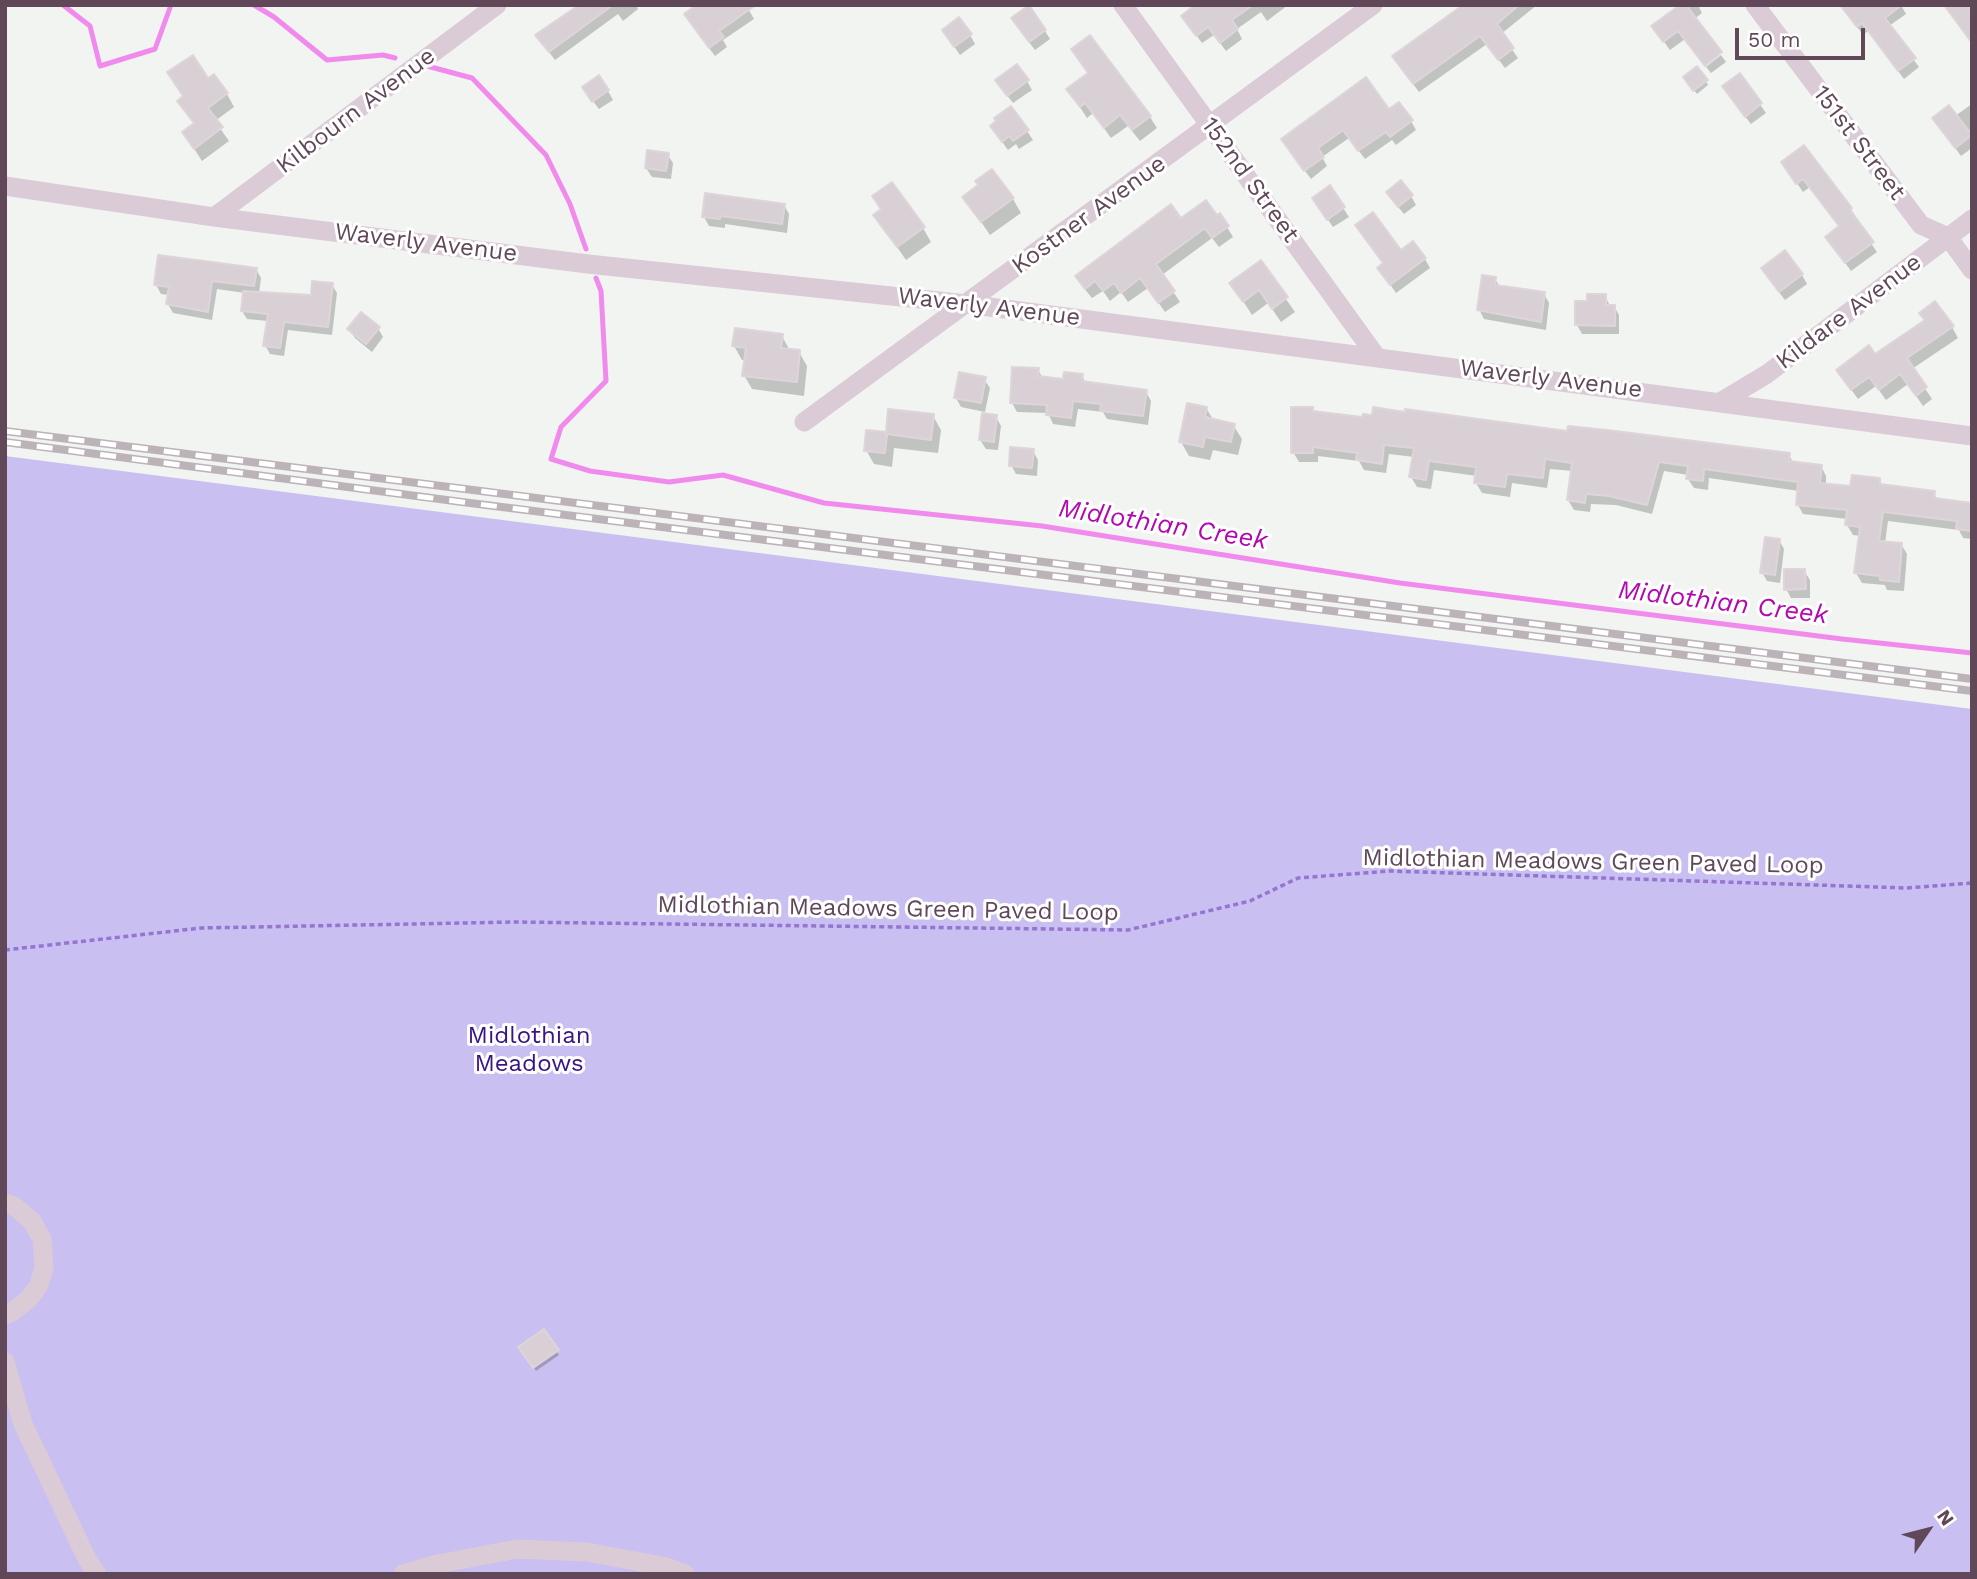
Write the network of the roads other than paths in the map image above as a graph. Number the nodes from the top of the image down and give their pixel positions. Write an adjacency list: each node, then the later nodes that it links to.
1 (497, 5): 7 (street, Kilbourn Avenue)
2 (1124, 5): 5 (street, 152nd Street)
3 (1373, 5): 5 (street, Kostner Avenue)
4 (1755, 5): 9 (street, 151st Street)
5 (1211, 125): 11 (street, Kostner Avenue); 12 (street, 152nd Street)
6 (5, 186): 7 (street, Waverly Avenue)
7 (214, 216): 11 (street, Waverly Avenue)
8 (1972, 219): 9 (street, Kildare Avenue)
9 (1948, 237): 10 (street, 151st Street); 13 (street, Kildare Avenue)
10 (1972, 270)
11 (967, 304): 12 (street, Waverly Avenue); 14 (street, Kostner Avenue)
12 (1376, 356): 13 (street, Waverly Avenue)
13 (1722, 401): 15 (street, Waverly Avenue)
14 (804, 422)
15 (1972, 436)
16 (5, 1203): 17 (street)
17 (5, 1315)
18 (5, 1362): 19 (street)
19 (97, 1574)
20 (403, 1574): 21 (street)
21 (685, 1574)

